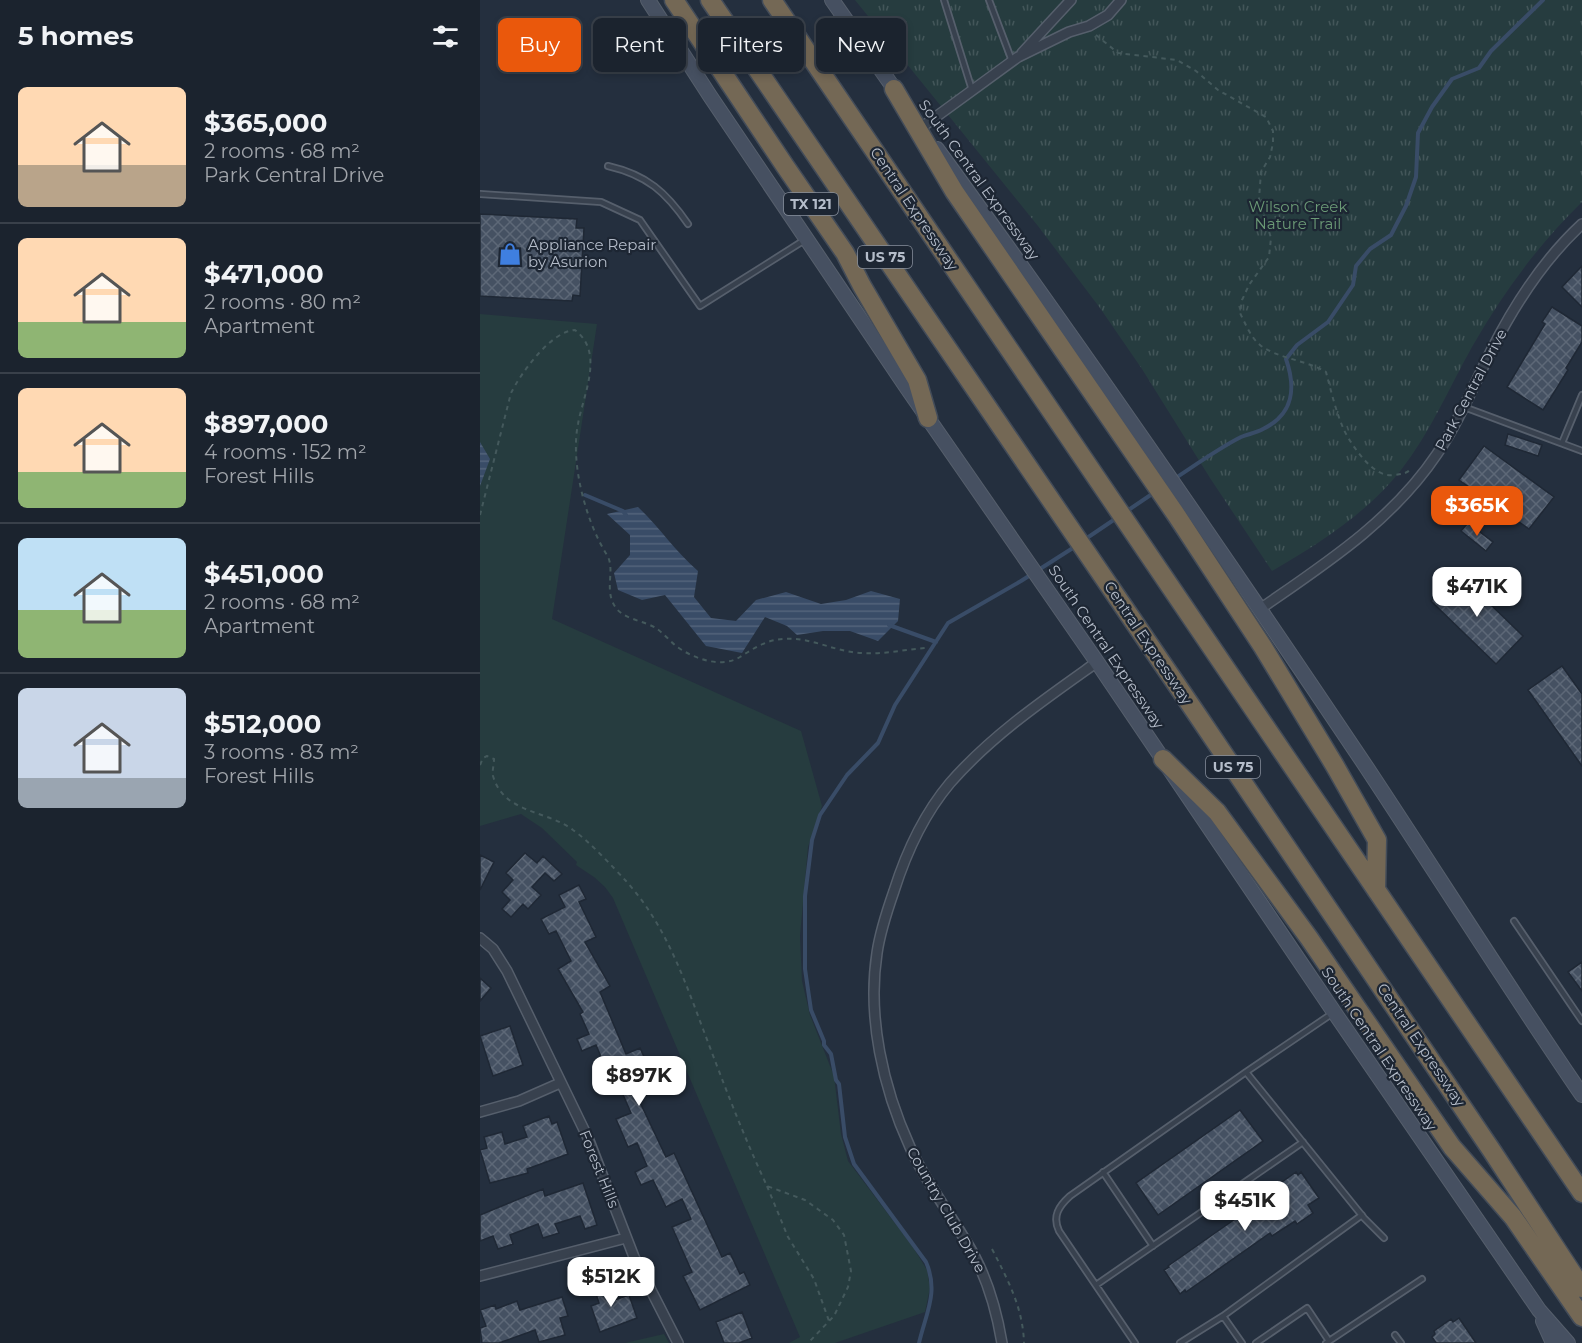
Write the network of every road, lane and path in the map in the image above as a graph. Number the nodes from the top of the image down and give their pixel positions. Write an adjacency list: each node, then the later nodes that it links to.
1 (648, 0): 19 (main road, South Central Expressway)
2 (674, 0): 22 (highway, TX 121)
3 (710, 0): 55 (highway, Central Expressway / US 75)
4 (772, 0): 34 (highway, Central Expressway / US 75)
5 (832, 0): 12 (main road, South Central Expressway)
6 (944, 0): 13 (lane)
7 (989, 0): 11 (lane)
8 (1071, 0): 11 (street)
9 (1120, 0): 10 (street)
10 (1089, 26): 11 (street); 26 (path)
11 (1015, 59): 13 (street)
12 (894, 89): 14 (main road, South Central Expressway); 25 (highway)
13 (972, 90): 14 (street)
14 (922, 127): 25 (main road, South Central Expressway)
15 (608, 166): 17 (lane)
16 (480, 194): 19 (lane)
17 (688, 224)
18 (1582, 224): 21 (street, Park Central Drive)
19 (806, 239): 22 (main road, South Central Expressway)
20 (1582, 395): 23 (lane)
21 (1463, 407): 23 (lane); 29 (street, Park Central Drive)
22 (928, 418): 31 (main road, South Central Expressway)
23 (1562, 444): 24 (lane)
24 (1582, 451)
25 (1152, 466): 27 (highway)
26 (1414, 466)
27 (1184, 512): 29 (main road); 34 (highway)
28 (480, 515): 30 (path)
29 (1260, 609): 41 (main road)
30 (925, 648)
31 (1096, 662): 32 (main road, South Central Expressway); 64 (street, Country Club Drive)
32 (1163, 759): 37 (main road, South Central Expressway); 58 (highway)
33 (480, 765): 45 (path)
34 (1376, 890): 46 (highway, Central Expressway / US 75)
35 (1514, 921): 38 (lane)
36 (480, 938): 40 (street, Forest Hills)
37 (1334, 1012): 39 (lane); 56 (main road, South Central Expressway)
38 (1582, 1021)
39 (1246, 1072): 43 (lane); 44 (lane)
40 (560, 1083): 42 (street); 49 (street, Forest Hills)
41 (1582, 1095)
42 (480, 1112)
43 (1303, 1142): 47 (lane); 50 (lane)
44 (1103, 1172): 50 (lane); 54 (lane)
45 (766, 1186): 59 (path); 59 (path)
46 (1582, 1193)
47 (1362, 1215): 48 (lane); 57 (lane)
48 (1384, 1238)
49 (626, 1239): 52 (street); 62 (street, Forest Hills)
50 (1153, 1246): 54 (lane)
51 (992, 1249): 65 (path)
52 (480, 1276)
53 (1422, 1279): 61 (lane)
54 (1096, 1285): 66 (lane)
55 (1582, 1288)
56 (1539, 1310): 71 (main road, South Central Expressway); 72 (main road, South Central Expressway)
57 (1223, 1316): 67 (lane); 68 (lane)
58 (1582, 1317)
59 (829, 1321): 63 (path)
60 (1395, 1335): 70 (lane)
61 (1328, 1342): 69 (lane)
62 (678, 1343)
63 (808, 1343)
64 (1002, 1343)
65 (1024, 1343)
66 (1135, 1343)
67 (1180, 1343)
68 (1242, 1343)
69 (1256, 1343)
70 (1401, 1343)
71 (1553, 1343)
72 (1568, 1343)

